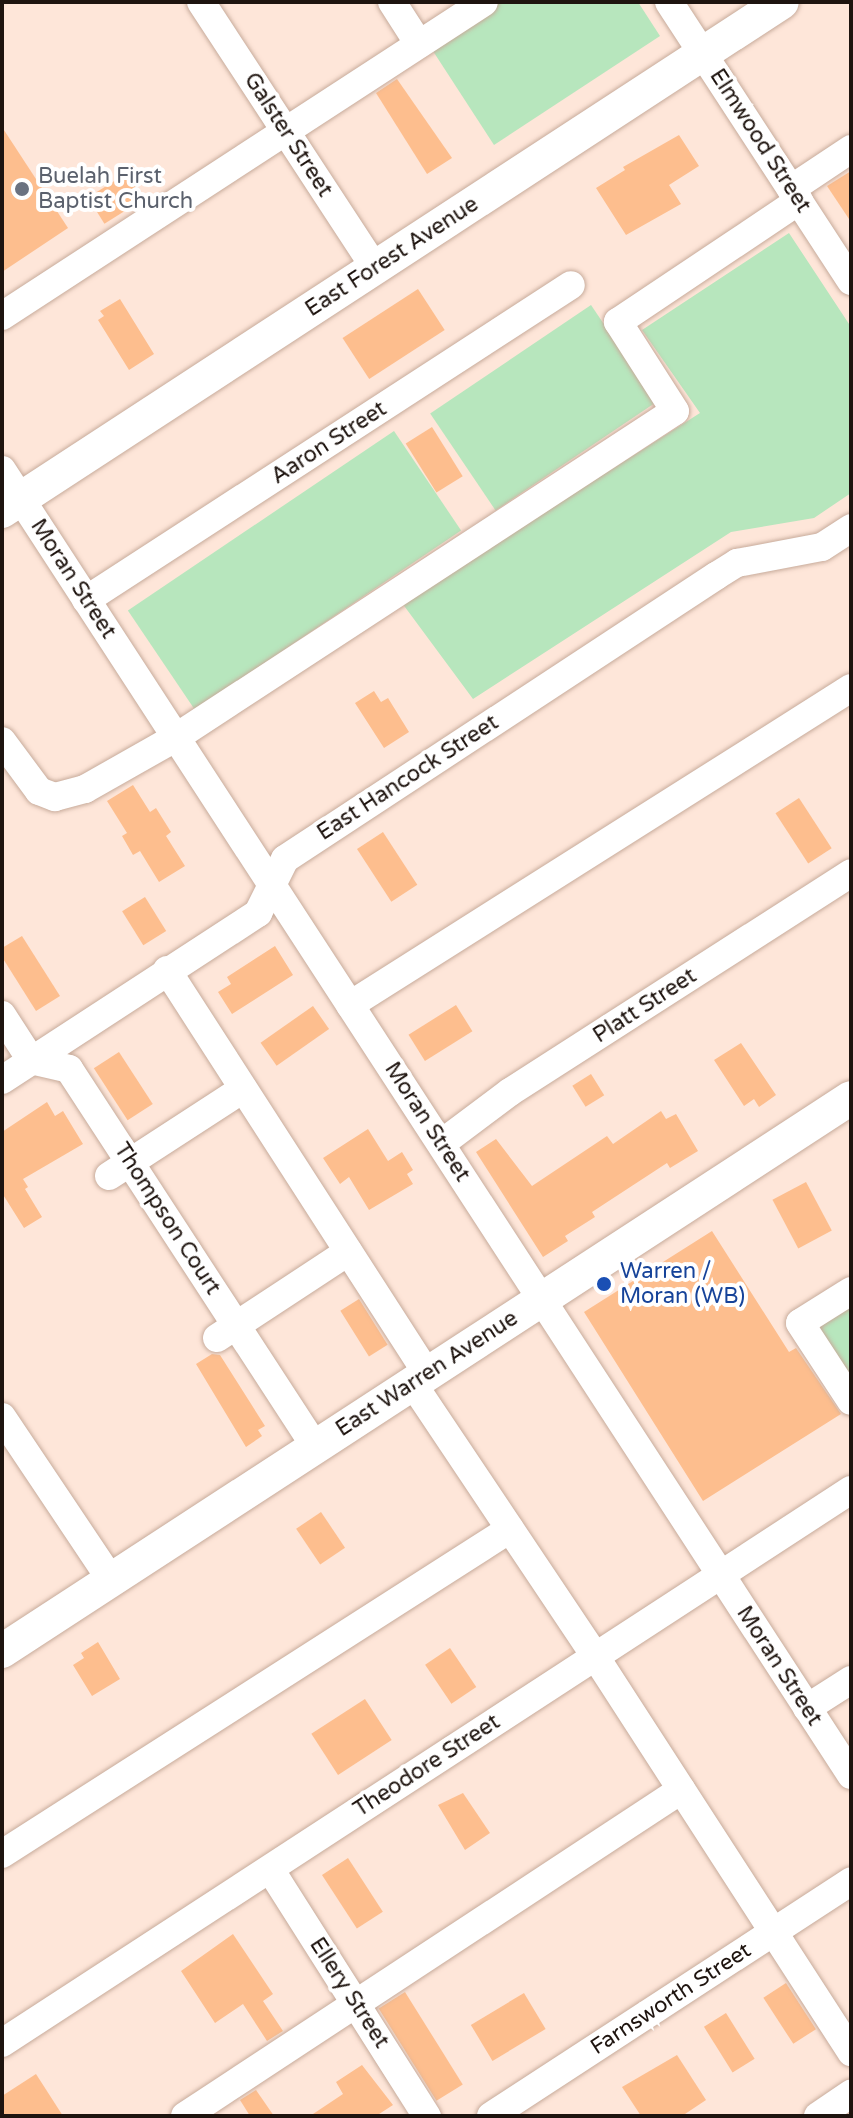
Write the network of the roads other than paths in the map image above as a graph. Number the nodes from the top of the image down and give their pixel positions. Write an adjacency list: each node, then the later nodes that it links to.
1 (201, 2): 8 (street, Galster Street)
2 (392, 2): 6 (street)
3 (484, 2): 6 (street)
4 (669, 2): 7 (street, Elmwood Street)
5 (782, 2): 7 (main road, East Forest Avenue)
6 (419, 44): 8 (street)
7 (703, 54): 10 (street, Elmwood Street); 11 (main road, East Forest Avenue)
8 (285, 131): 11 (street, Galster Street); 14 (street)
9 (851, 149): 10 (street)
10 (795, 195): 12 (street, Elmwood Street); 20 (street)
11 (375, 268): 16 (main road, East Forest Avenue)
12 (851, 281)
13 (571, 285): 18 (street, Aaron Street)
14 (2, 316)
15 (2, 470): 16 (street, Moran Street)
16 (12, 505): 18 (street, Moran Street)
17 (851, 528): 23 (street, East Hancock Street)
18 (86, 600): 20 (street, Moran Street)
19 (851, 688): 25 (street)
20 (175, 738): 21 (street); 23 (street, Moran Street)
21 (2, 741)
22 (851, 873): 31 (street, Platt Street)
23 (271, 887): 24 (street, East Hancock Street); 25 (street, Moran Street)
24 (167, 970): 27 (street, East Hancock Street); 29 (street)
25 (350, 1005): 31 (street, Moran Street)
26 (2, 1015): 27 (street)
27 (31, 1060): 28 (street, East Hancock Street); 32 (street, Thompson Court)
28 (2, 1080)
29 (243, 1089): 32 (street); 33 (street)
30 (851, 1098): 35 (main road, East Warren Avenue)
31 (442, 1143): 35 (street, Moran Street)
32 (120, 1170): 36 (street, Thompson Court)
33 (348, 1252): 36 (street); 37 (street)
34 (851, 1291): 38 (street)
35 (540, 1301): 37 (main road, East Warren Avenue); 43 (street, Moran Street)
36 (227, 1332): 40 (street, Thompson Court)
37 (420, 1379): 40 (main road, East Warren Avenue); 42 (street)
38 (851, 1401)
39 (2, 1417): 44 (street)
40 (315, 1447): 44 (main road, East Warren Avenue)
41 (851, 1490): 43 (street, Theodore Street)
42 (510, 1529): 46 (street); 51 (street)
43 (720, 1577): 46 (street, Theodore Street); 48 (street, Moran Street)
44 (111, 1580): 45 (main road, East Warren Avenue)
45 (2, 1651)
46 (595, 1656): 50 (street); 52 (street, Theodore Street)
47 (851, 1680): 48 (street)
48 (807, 1708): 49 (street, Moran Street)
49 (851, 1775)
50 (681, 1790): 54 (street); 55 (street)
51 (2, 1854)
52 (270, 1869): 55 (street, Ellery Street); 56 (street, Theodore Street)
53 (851, 1881): 54 (street, Farnsworth Street)
54 (772, 1932): 57 (street); 61 (street, Farnsworth Street)
55 (356, 2004): 59 (street); 60 (street, Ellery Street)
56 (2, 2043)
57 (851, 2052)
58 (851, 2094): 62 (street)
59 (185, 2116)
60 (427, 2116)
61 (491, 2116)
62 (818, 2116)

